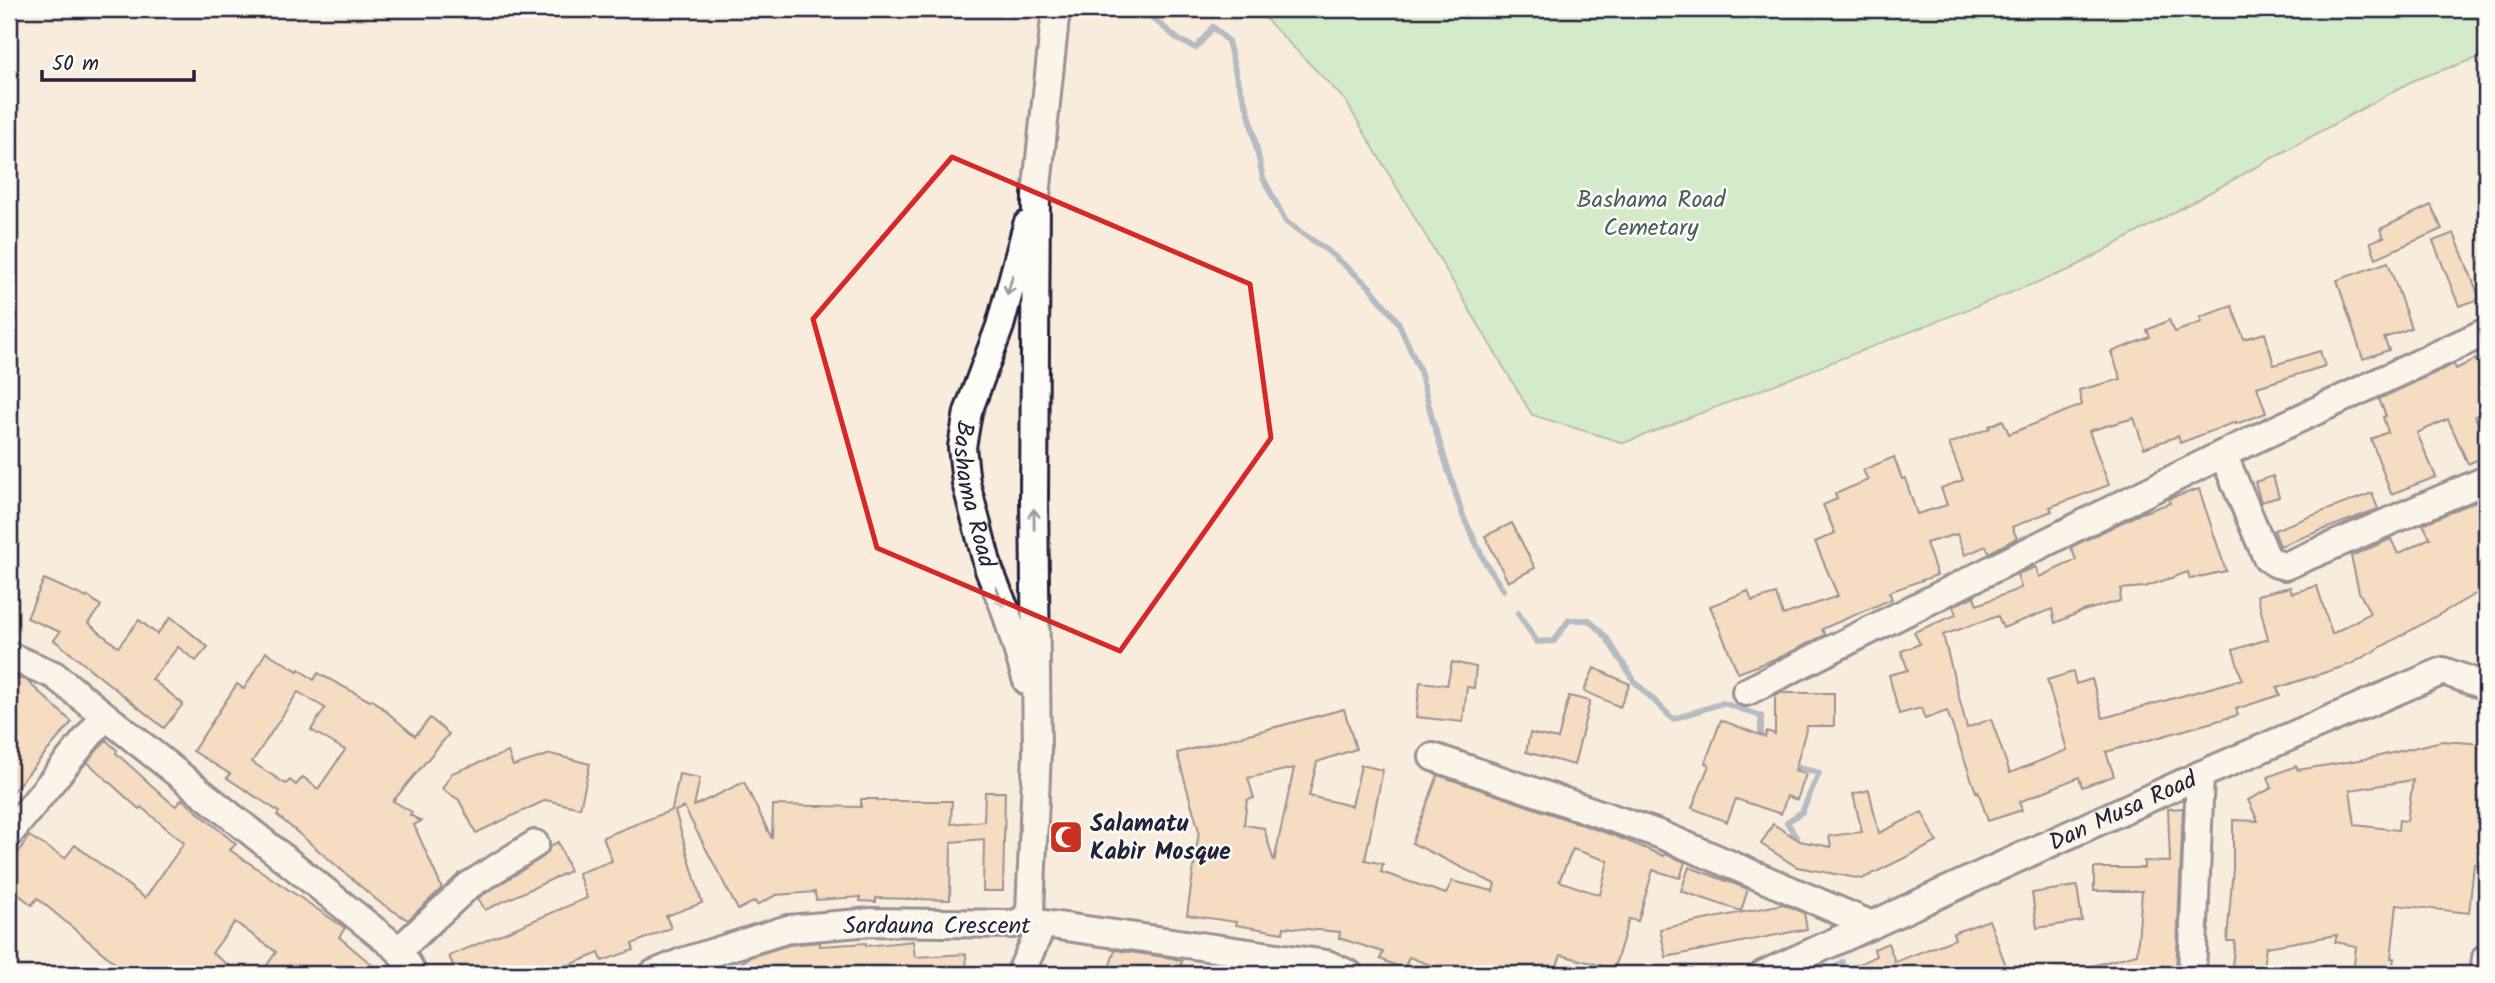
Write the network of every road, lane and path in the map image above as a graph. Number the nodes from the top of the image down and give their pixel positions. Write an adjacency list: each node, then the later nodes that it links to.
1 (1056, 9): 2 (street, Bashama Road)
2 (1036, 196): 9 (street, Bashama Road, one-way to 2); 9 (street, Bashama Road, one-way to 9)
3 (2486, 332): 4 (street)
4 (2223, 454): 5 (street); 8 (street)
5 (2486, 480)
6 (9, 656): 10 (street)
7 (2486, 686): 12 (street, Dan Musa Road)
8 (1746, 692)
9 (1036, 710): 15 (street, Bashama Road)
10 (104, 717): 13 (street); 17 (street)
11 (1433, 757): 16 (street)
12 (2200, 775): 16 (street, Dan Musa Road); 24 (street)
13 (9, 834)
14 (535, 844): 17 (street)
15 (1033, 923): 20 (street, Sardauna Crescent); 21 (street, Bashama Road); 22 (street, Sardauna Crescent)
16 (1872, 925): 23 (street, Dan Musa Road)
17 (399, 950): 19 (street)
18 (2486, 958): 25 (street)
19 (412, 974)
20 (653, 974)
21 (1020, 974)
22 (1349, 974)
23 (1764, 974)
24 (2192, 974)
25 (2484, 974)

